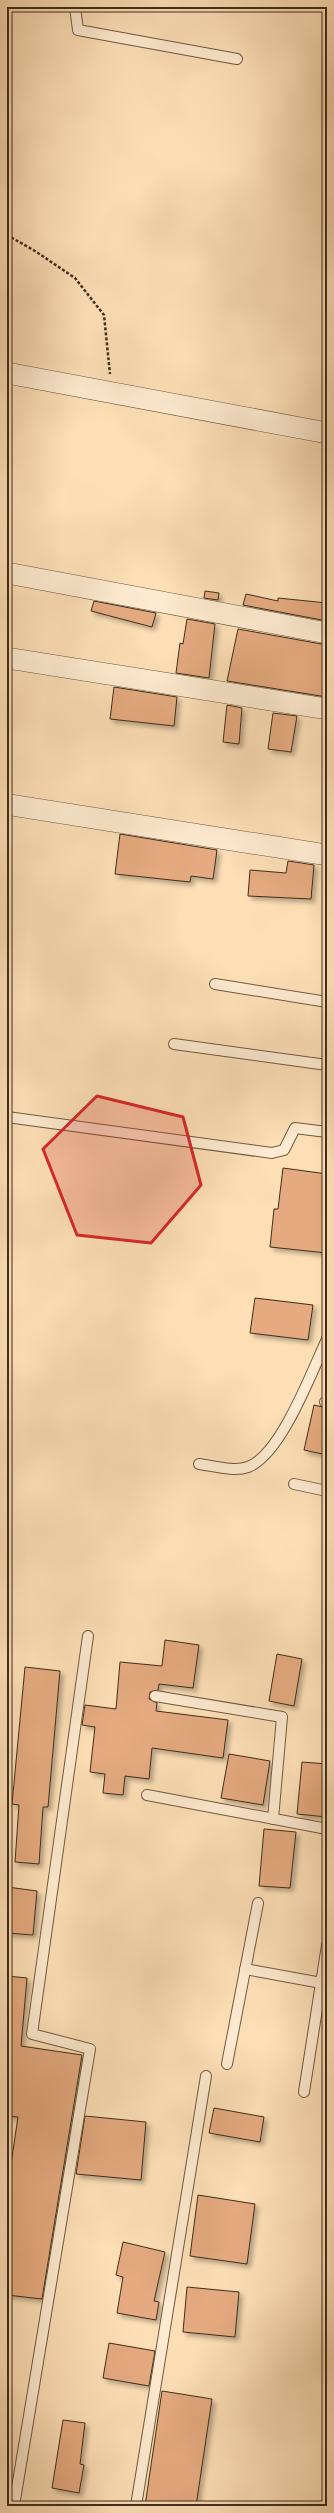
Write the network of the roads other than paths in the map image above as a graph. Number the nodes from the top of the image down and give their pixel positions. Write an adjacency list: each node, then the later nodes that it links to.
1 (75, 7): 2 (lane)
2 (237, 59)
3 (7, 373): 4 (street)
4 (327, 433)
5 (7, 573): 6 (street)
6 (327, 633)
7 (7, 658): 8 (street)
8 (327, 709)
9 (11, 806): 10 (street)
10 (327, 855)
11 (215, 984): 12 (lane)
12 (327, 1002)
13 (174, 1044): 14 (lane)
14 (327, 1065)
15 (7, 1117): 16 (lane)
16 (327, 1132)
17 (327, 1339): 18 (lane)
18 (200, 1464)
19 (294, 1484): 20 (lane)
20 (327, 1491)
21 (88, 1636): 33 (lane)
22 (155, 1696): 24 (lane)
23 (147, 1795): 24 (lane)
24 (273, 1819): 25 (lane)
25 (327, 1829)
26 (258, 1903): 28 (lane)
27 (327, 1946): 29 (lane)
28 (245, 1969): 29 (lane); 30 (lane)
29 (324, 1984): 32 (lane)
30 (228, 2064)
31 (206, 2076): 34 (lane)
32 (304, 2092)
33 (14, 2506)
34 (136, 2506)

